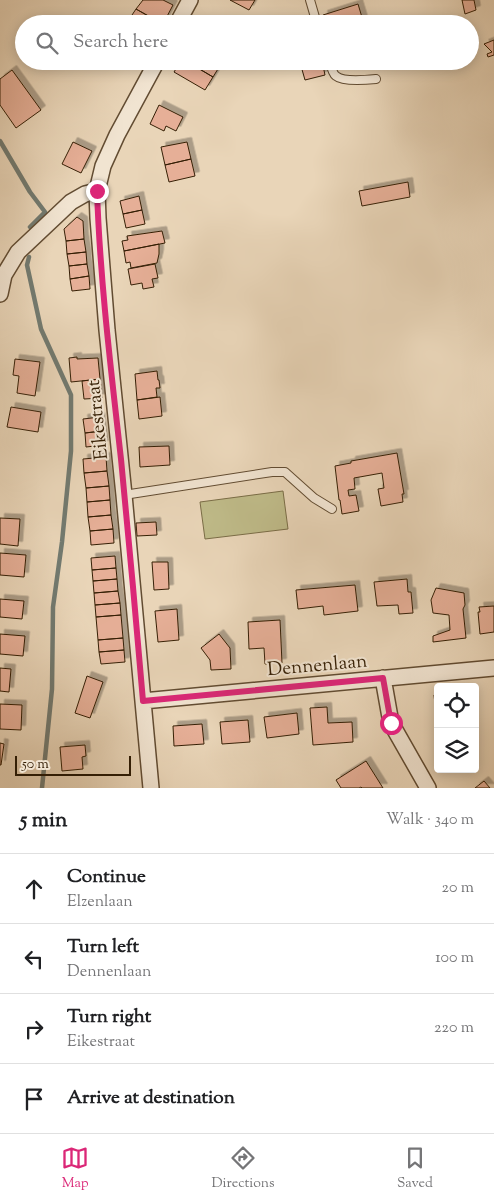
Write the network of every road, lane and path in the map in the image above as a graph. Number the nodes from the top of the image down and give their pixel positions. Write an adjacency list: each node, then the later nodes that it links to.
1 (190, 0): 3 (street)
2 (310, 0): 4 (lane)
3 (182, 15)
4 (314, 15)
5 (152, 70): 8 (street, Eikestraat)
6 (333, 70): 7 (lane)
7 (376, 79)
8 (97, 191): 9 (street); 10 (street, Eikestraat)
9 (0, 294)
10 (124, 495): 11 (lane); 14 (street, Eikestraat)
11 (332, 509)
12 (494, 668): 13 (street, Dennenlaan)
13 (383, 678): 14 (street, Dennenlaan); 16 (street)
14 (143, 701): 15 (street, Eikestraat)
15 (151, 788)
16 (428, 788)

